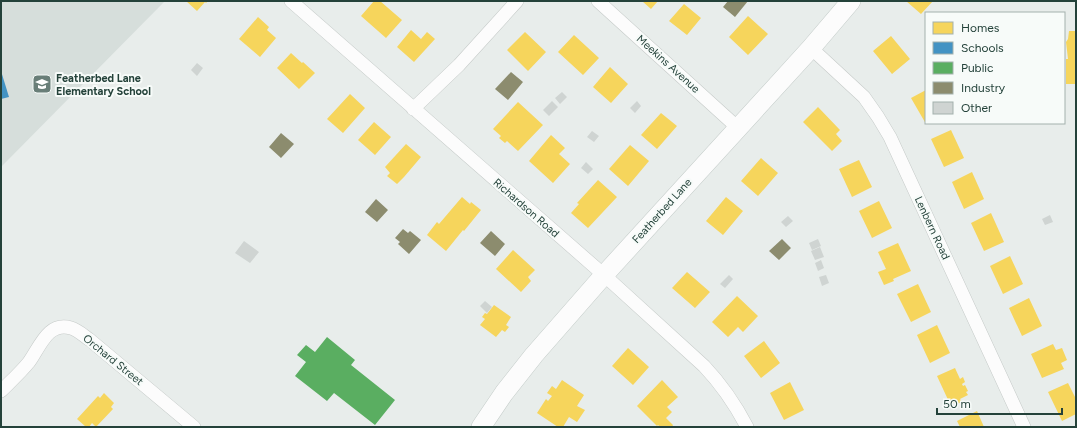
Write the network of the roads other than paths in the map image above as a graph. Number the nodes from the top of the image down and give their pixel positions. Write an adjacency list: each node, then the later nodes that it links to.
1 (291, 1): 6 (street, Richardson Road)
2 (516, 1): 6 (street)
3 (598, 1): 7 (street, Meekins Avenue)
4 (851, 1): 5 (street, Featherbed Lane)
5 (812, 48): 7 (street, Featherbed Lane); 13 (street, Lenbern Road)
6 (413, 109): 8 (street, Richardson Road)
7 (738, 128): 8 (street, Featherbed Lane)
8 (604, 275): 11 (street, Featherbed Lane); 12 (street, Richardson Road)
9 (1, 391): 10 (street, Orchard Street)
10 (194, 427)
11 (481, 427)
12 (747, 427)
13 (1024, 427)

